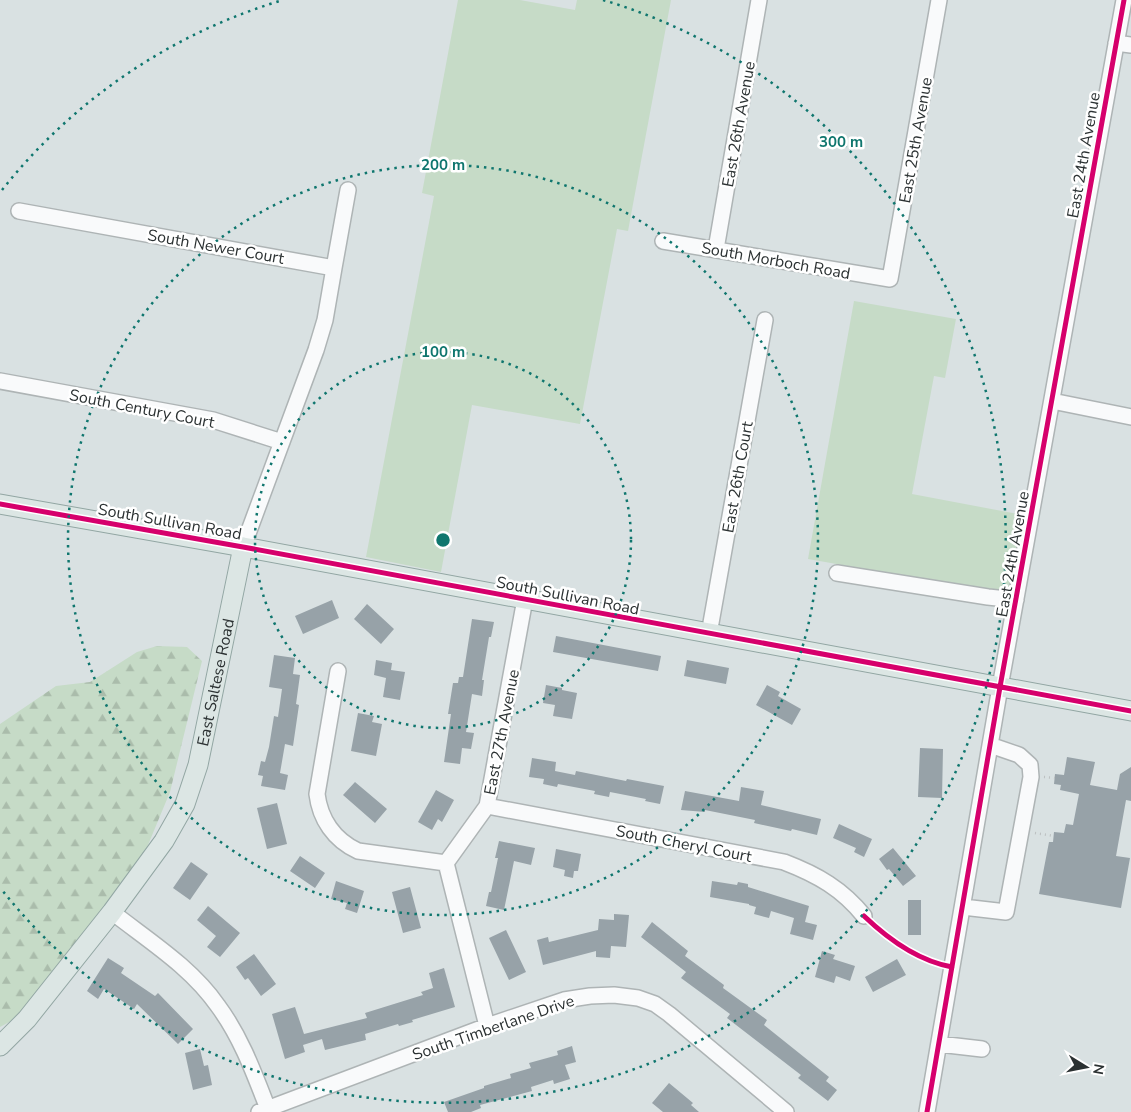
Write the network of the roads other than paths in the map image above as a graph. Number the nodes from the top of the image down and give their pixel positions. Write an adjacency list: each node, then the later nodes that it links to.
1 (759, 0): 8 (street, East 26th Avenue)
2 (939, 0): 10 (street, East 25th Avenue)
3 (1124, 0): 4 (street, East 24th Avenue)
4 (1124, 44): 13 (street, East 24th Avenue)
5 (348, 190): 9 (street)
6 (19, 210): 9 (street, South Newer Court)
7 (662, 241): 8 (street, South Morboch Road)
8 (716, 249): 10 (street, South Morboch Road)
9 (334, 268): 15 (street, East Saltese Road)
10 (890, 279)
11 (766, 320): 21 (street, East 26th Court)
12 (0, 381): 15 (street, South Century Court)
13 (1052, 401): 14 (street); 20 (street, East 24th Avenue)
14 (1131, 417)
15 (282, 442): 17 (street, East Saltese Road)
16 (0, 504): 17 (main road, South Sullivan Road)
17 (243, 547): 19 (main road, South Sullivan Road); 29 (main road, East Saltese Road)
18 (837, 573): 20 (street)
19 (525, 599): 21 (main road, South Sullivan Road); 26 (street, East 27th Avenue)
20 (1016, 600): 23 (street, East 24th Avenue)
21 (709, 634): 23 (main road, South Sullivan Road)
22 (338, 671): 27 (street)
23 (1000, 687): 24 (main road, South Sullivan Road); 25 (street, East 24th Avenue)
24 (1131, 711)
25 (990, 745): 28 (street, East 24th Avenue); 28 (street)
26 (487, 806): 27 (street, East 27th Avenue); 30 (street, South Cheryl Court)
27 (446, 863): 31 (street)
28 (963, 907): 32 (street, East 24th Avenue)
29 (112, 912): 33 (main road, East Saltese Road); 35 (street)
30 (864, 916)
31 (487, 1026): 35 (street, South Timberlane Drive); 36 (street, South Timberlane Drive)
32 (939, 1044): 34 (street); 37 (street, East 24th Avenue)
33 (0, 1046)
34 (982, 1049)
35 (264, 1110)
36 (786, 1112)
37 (927, 1112)

